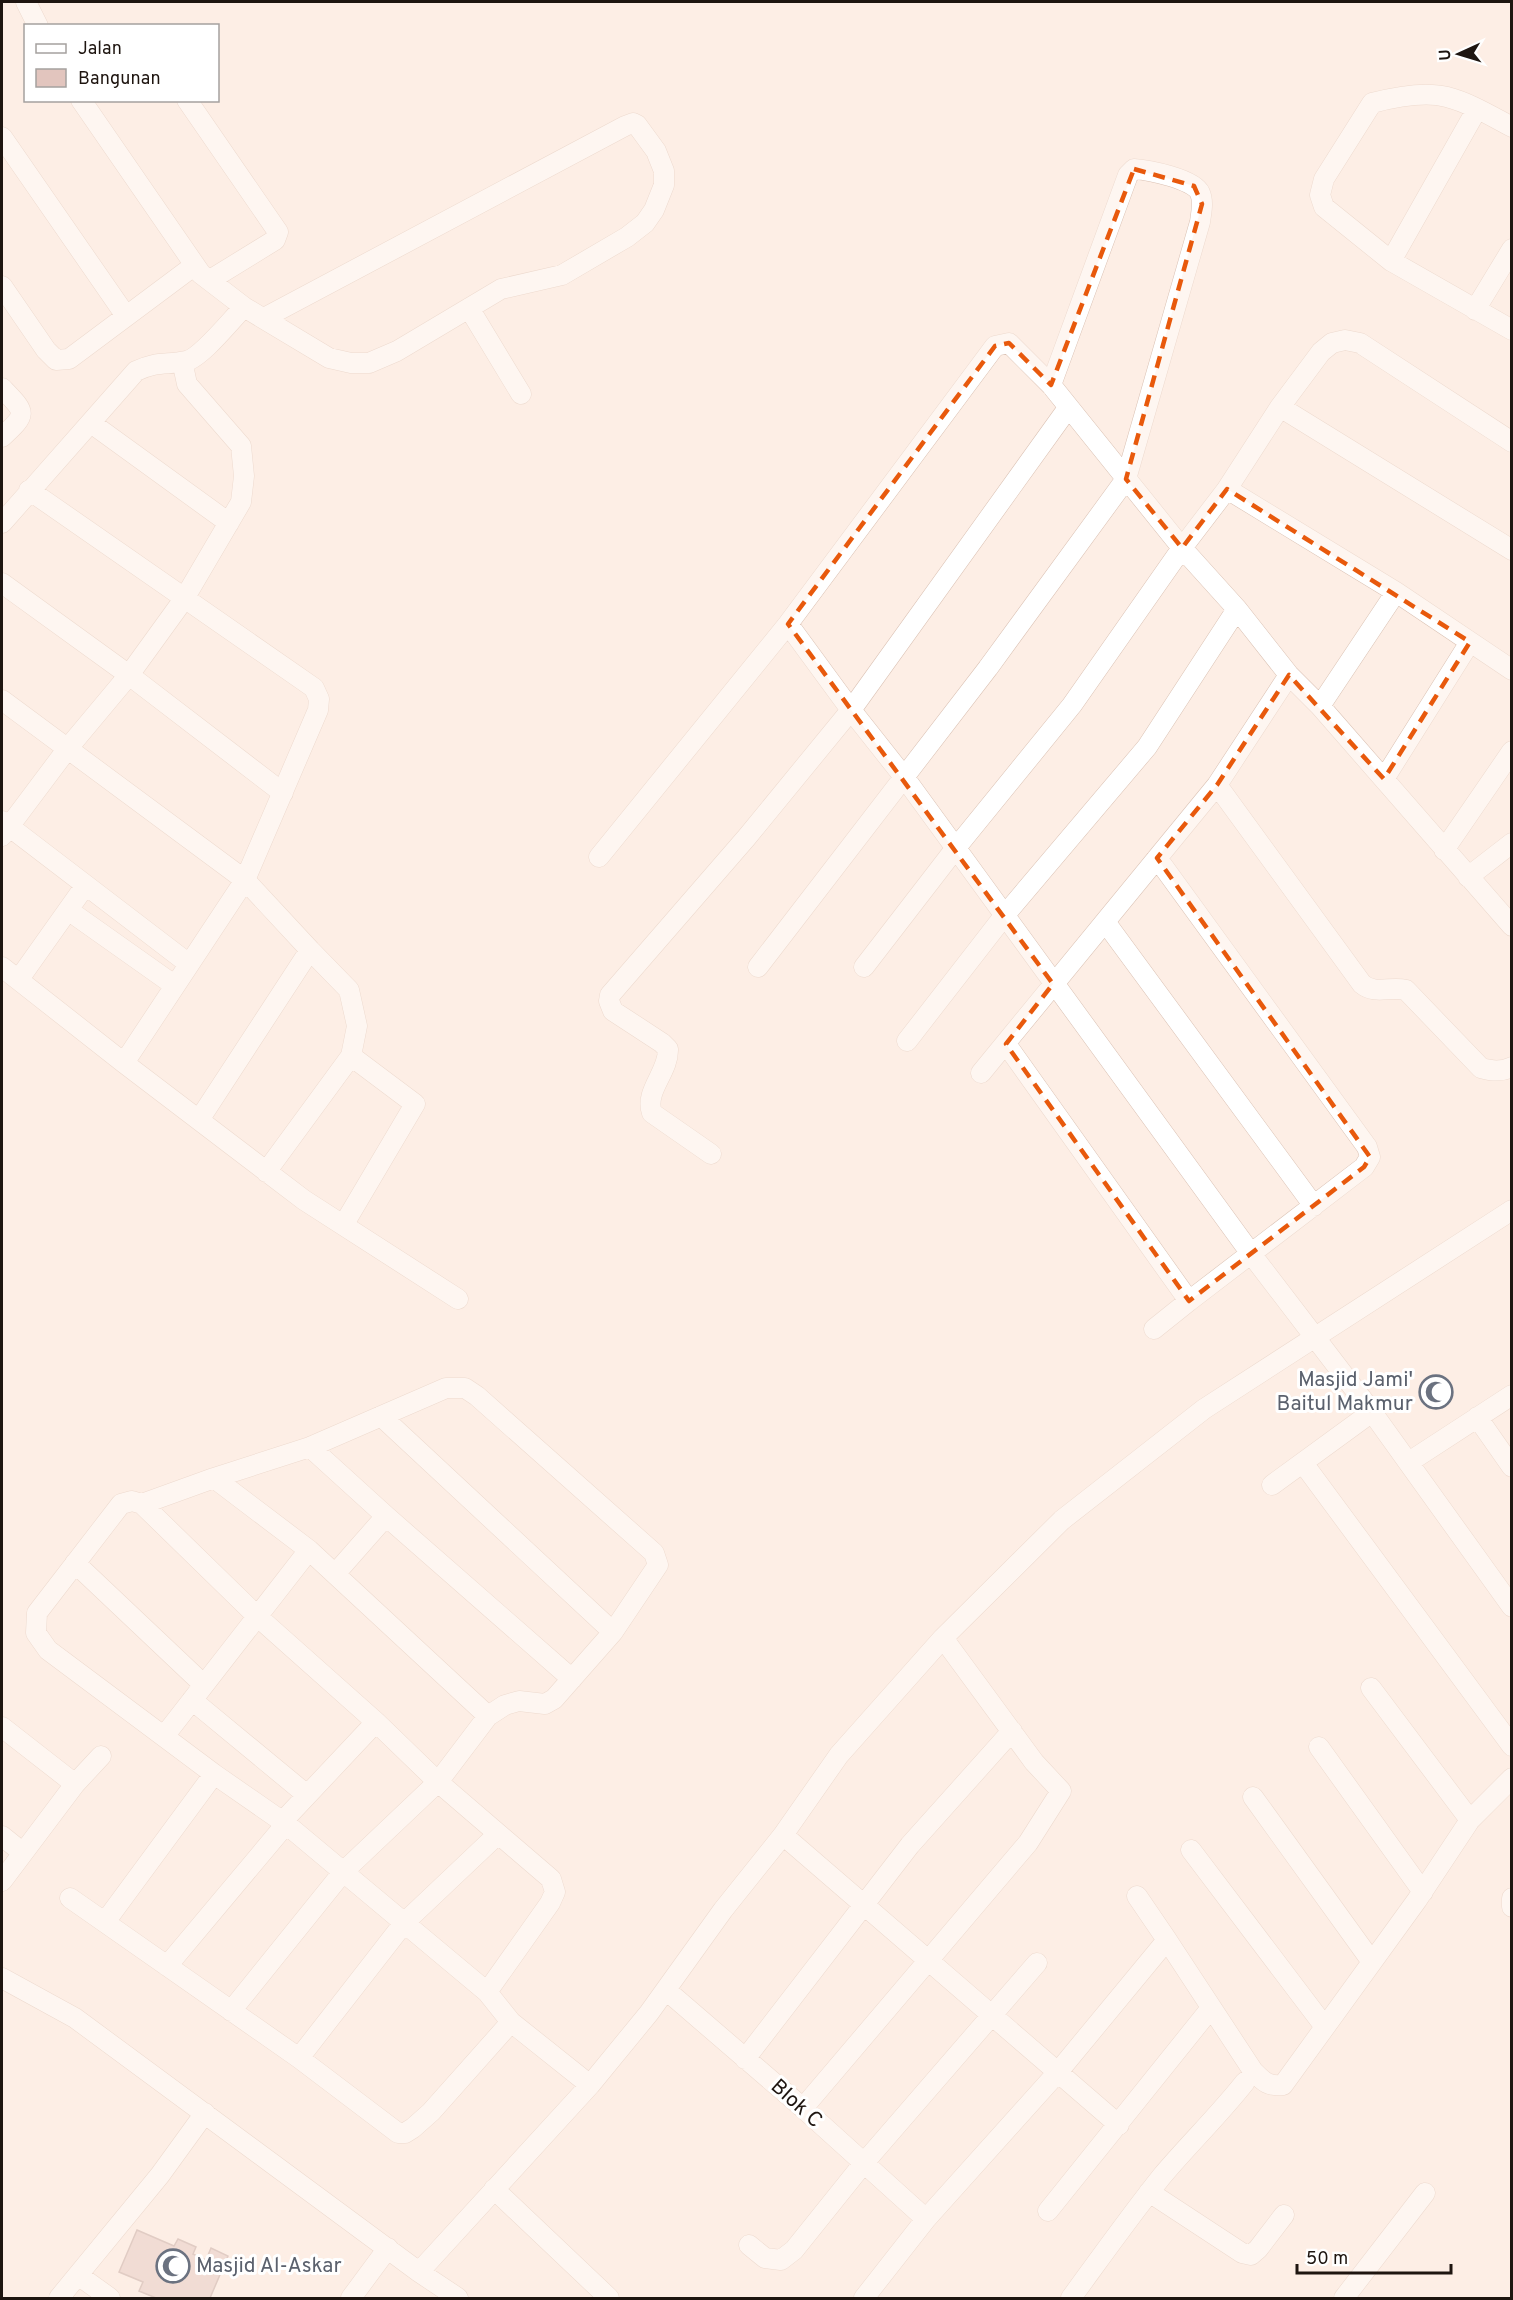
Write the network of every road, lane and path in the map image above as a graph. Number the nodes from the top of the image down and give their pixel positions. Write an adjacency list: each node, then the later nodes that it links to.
1 (26, 2): 2 (street)
2 (37, 24)
3 (82, 102): 10 (street)
4 (188, 102): 11 (street)
5 (1477, 109): 6 (street); 9 (street); 9 (street)
6 (1512, 127)
7 (2, 138): 16 (street)
8 (1512, 249): 15 (street)
9 (1391, 261): 15 (street)
10 (195, 265): 11 (street); 16 (street)
11 (210, 280): 14 (street)
12 (2, 286): 16 (street)
13 (469, 308): 17 (street); 17 (street); 22 (street)
14 (241, 310): 17 (street); 19 (street)
15 (1475, 310): 18 (street)
16 (126, 316)
17 (264, 318)
18 (1512, 330)
19 (186, 361): 25 (street); 32 (street)
20 (1051, 385): 24 (street); 28 (street); 39 (street)
21 (2, 388): 26 (street)
22 (521, 394)
23 (1280, 407): 27 (street); 29 (street); 34 (street)
24 (1068, 408): 28 (street); 46 (street)
25 (91, 423): 30 (street); 32 (street)
26 (2, 437)
27 (1512, 442)
28 (1126, 479): 33 (street); 49 (street)
29 (1227, 489): 33 (street); 36 (street)
30 (29, 490): 31 (street); 37 (street)
31 (2, 523)
32 (229, 523): 37 (street)
33 (1182, 548): 38 (street); 55 (street)
34 (1512, 550)
35 (2, 583): 42 (street)
36 (1396, 592): 40 (street); 45 (street)
37 (184, 599): 42 (street); 52 (street)
38 (1237, 609): 43 (street); 63 (street)
39 (788, 624): 46 (street); 57 (street)
40 (1470, 642): 41 (street); 50 (street)
41 (1512, 670)
42 (129, 675): 47 (street); 52 (street)
43 (1289, 675): 45 (street); 51 (street)
44 (2, 700): 47 (street)
45 (1320, 706): 50 (street)
46 (851, 710): 49 (street); 81 (street)
47 (68, 748): 53 (street); 60 (street)
48 (1512, 751): 56 (street)
49 (904, 777): 55 (street); 69 (street)
50 (1384, 779): 56 (street)
51 (1217, 785): 58 (street); 78 (street)
52 (283, 793): 60 (street)
53 (4, 828): 61 (street)
54 (1512, 843): 59 (street)
55 (955, 849): 63 (street); 70 (street)
56 (1444, 850): 59 (street)
57 (599, 857)
58 (1157, 858): 64 (street); 83 (street)
59 (1468, 877): 65 (street)
60 (245, 880): 66 (street); 67 (street)
61 (85, 886): 62 (street); 67 (street)
62 (68, 910): 71 (street); 73 (street)
63 (1004, 916): 72 (street); 74 (street)
64 (1106, 923): 72 (street); 83 (street)
65 (1512, 927)
66 (310, 950): 76 (street); 80 (street)
67 (189, 964): 73 (street)
68 (2, 967): 71 (street)
69 (758, 967)
70 (864, 967)
71 (19, 979): 77 (street)
72 (1053, 984): 75 (street); 86 (street)
73 (174, 985): 77 (street)
74 (907, 1041)
75 (1006, 1044): 79 (street); 88 (street)
76 (351, 1056): 82 (street); 85 (street)
77 (124, 1063): 80 (street)
78 (1512, 1067)
79 (981, 1073)
80 (199, 1120): 82 (street)
81 (711, 1154)
82 (266, 1172): 85 (street)
83 (1314, 1206): 86 (street)
84 (1512, 1209): 90 (street)
85 (344, 1224): 87 (street)
86 (1252, 1255): 88 (street); 90 (street)
87 (458, 1299)
88 (1189, 1301): 89 (street)
89 (1154, 1329)
90 (1315, 1336): 92 (street); 109 (street)
91 (1512, 1395): 94 (street)
92 (1372, 1412): 96 (street); 97 (street)
93 (381, 1416): 95 (street); 108 (street); 108 (street)
94 (1477, 1417): 96 (street); 98 (street)
95 (310, 1447): 99 (street); 102 (street)
96 (1408, 1462): 106 (street)
97 (1304, 1463): 100 (street); 118 (street)
98 (1512, 1467)
99 (214, 1478): 101 (street); 103 (street)
100 (1272, 1485)
101 (142, 1504): 104 (street); 107 (street)
102 (386, 1516): 105 (street); 110 (street)
103 (309, 1550): 105 (street); 107 (street)
104 (75, 1563): 112 (street); 117 (street)
105 (335, 1574): 113 (street)
106 (1512, 1607)
107 (258, 1617): 112 (street); 114 (street)
108 (613, 1632): 110 (street)
109 (943, 1638): 116 (street); 130 (street)
110 (572, 1679): 113 (street)
111 (1371, 1688): 127 (street)
112 (198, 1693): 117 (street); 125 (street)
113 (488, 1716): 123 (street)
114 (376, 1722): 123 (street); 125 (street)
115 (2, 1727): 124 (street)
116 (1012, 1731): 140 (street); 145 (street)
117 (165, 1736): 121 (street)
118 (1512, 1746)
119 (1319, 1747): 136 (street)
120 (102, 1756): 124 (street)
121 (214, 1774): 128 (street); 142 (street)
122 (1512, 1778): 127 (street)
123 (438, 1782): 129 (street); 134 (street)
124 (75, 1784): 133 (street)
125 (307, 1795): 128 (street)
126 (1252, 1797): 146 (street)
127 (1470, 1820): 136 (street)
128 (284, 1823): 134 (street); 148 (street)
129 (498, 1834): 143 (street); 151 (street)
130 (783, 1835): 140 (street); 150 (street)
131 (2, 1836): 133 (street)
132 (1191, 1850): 156 (street)
133 (23, 1853): 135 (street)
134 (343, 1872): 143 (street); 153 (street)
135 (2, 1881)
136 (1423, 1892): 146 (street)
137 (1137, 1896): 144 (street)
138 (70, 1898): 142 (street)
139 (1512, 1898): 141 (street)
140 (864, 1905): 145 (street); 158 (street)
141 (1512, 1907)
142 (105, 1922): 148 (street)
143 (404, 1923): 151 (street); 157 (street)
144 (1167, 1940): 152 (street); 159 (street)
145 (927, 1961): 154 (street); 162 (street)
146 (1372, 1962): 156 (street)
147 (1037, 1963): 154 (street)
148 (167, 1966): 153 (street)
149 (2, 1978): 163 (street)
150 (666, 1990): 158 (street, Blok C); 161 (street)
151 (487, 1992): 155 (street)
152 (1211, 2008): 156 (street); 164 (street)
153 (231, 2011): 157 (street)
154 (993, 2015): 159 (street); 165 (street)
155 (511, 2022): 157 (street); 161 (street)
156 (1324, 2027)
157 (299, 2058)
158 (745, 2059): 162 (street, Blok C)
159 (1058, 2072): 164 (street); 171 (street)
160 (1245, 2082): 167 (street)
161 (590, 2085): 166 (street)
162 (803, 2108): 165 (street, Blok C)
163 (205, 2113): 173 (street); 175 (street)
164 (1119, 2124): 169 (street)
165 (863, 2164): 171 (street, Blok C); 172 (street)
166 (494, 2189): 174 (street); 180 (street)
167 (1149, 2192): 170 (street); 182 (street)
168 (1425, 2193): 183 (street)
169 (1048, 2211)
170 (1284, 2215)
171 (926, 2219): 181 (street)
172 (749, 2245)
173 (388, 2248): 174 (street); 178 (street)
174 (419, 2272): 179 (street)
175 (78, 2275): 176 (street); 177 (street)
176 (59, 2298)
177 (110, 2298)
178 (351, 2298)
179 (458, 2298)
180 (609, 2298)
181 (864, 2298)
182 (1072, 2298)
183 (1344, 2298)

